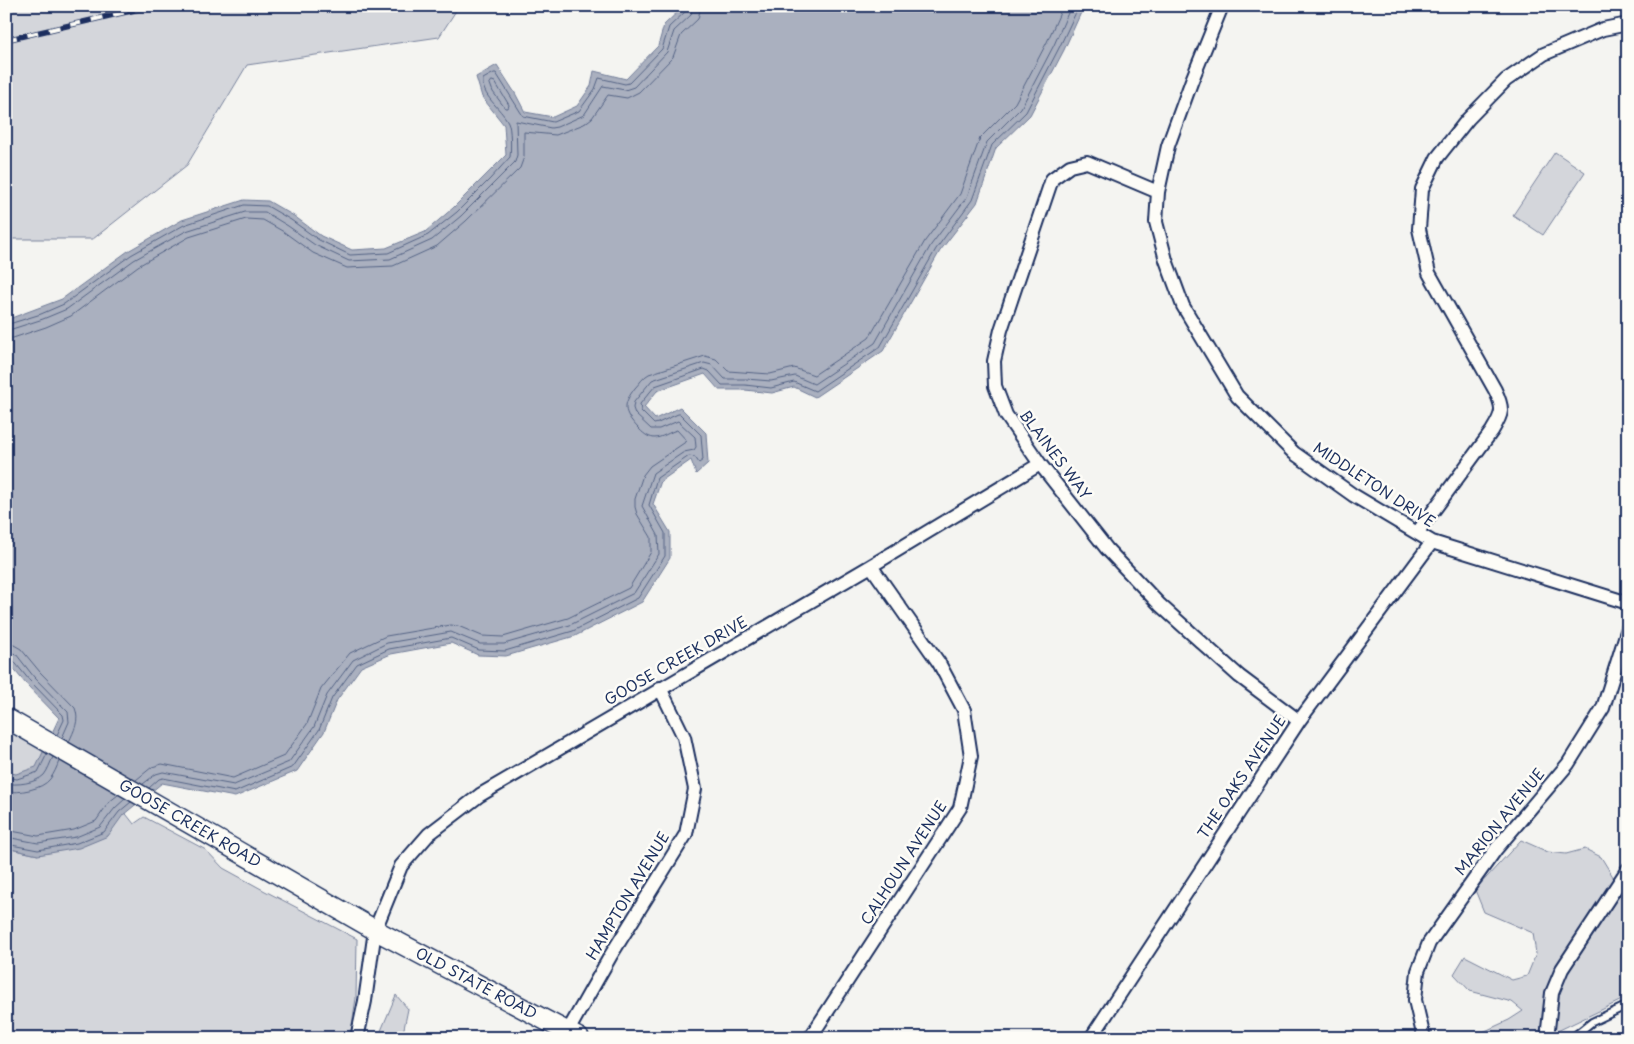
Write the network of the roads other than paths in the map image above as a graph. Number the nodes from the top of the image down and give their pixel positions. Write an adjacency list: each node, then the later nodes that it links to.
1 (1222, 6): 3 (street, MIDDLETON DRIVE)
2 (1628, 24): 5 (street)
3 (1158, 192): 4 (street, BLAINES WAY); 5 (street, MIDDLETON DRIVE)
4 (1040, 464): 7 (street, GOOSE CREEK DRIVE); 12 (street, BLAINES WAY)
5 (1417, 533): 6 (street, MIDDLETON DRIVE)
6 (1432, 542): 8 (street, MIDDLETON DRIVE); 12 (street, THE OAKS AVENUE)
7 (871, 566): 10 (street, GOOSE CREEK DRIVE); 18 (street, CALHOUN AVENUE)
8 (1628, 604)
9 (1628, 628): 20 (street, MARION AVENUE)
10 (660, 688): 14 (street, GOOSE CREEK DRIVE); 16 (street, HAMPTON AVENUE)
11 (6, 718): 14 (main road, GOOSE CREEK ROAD)
12 (1299, 721): 19 (street, THE OAKS AVENUE)
13 (1628, 869): 21 (street)
14 (375, 930): 16 (main road, OLD STATE ROAD); 17 (street, GOOSE CREEK DRIVE)
15 (1628, 1005): 22 (lane)
16 (574, 1034)
17 (357, 1038)
18 (810, 1038)
19 (1091, 1038)
20 (1424, 1038)
21 (1547, 1038)
22 (1572, 1038)

